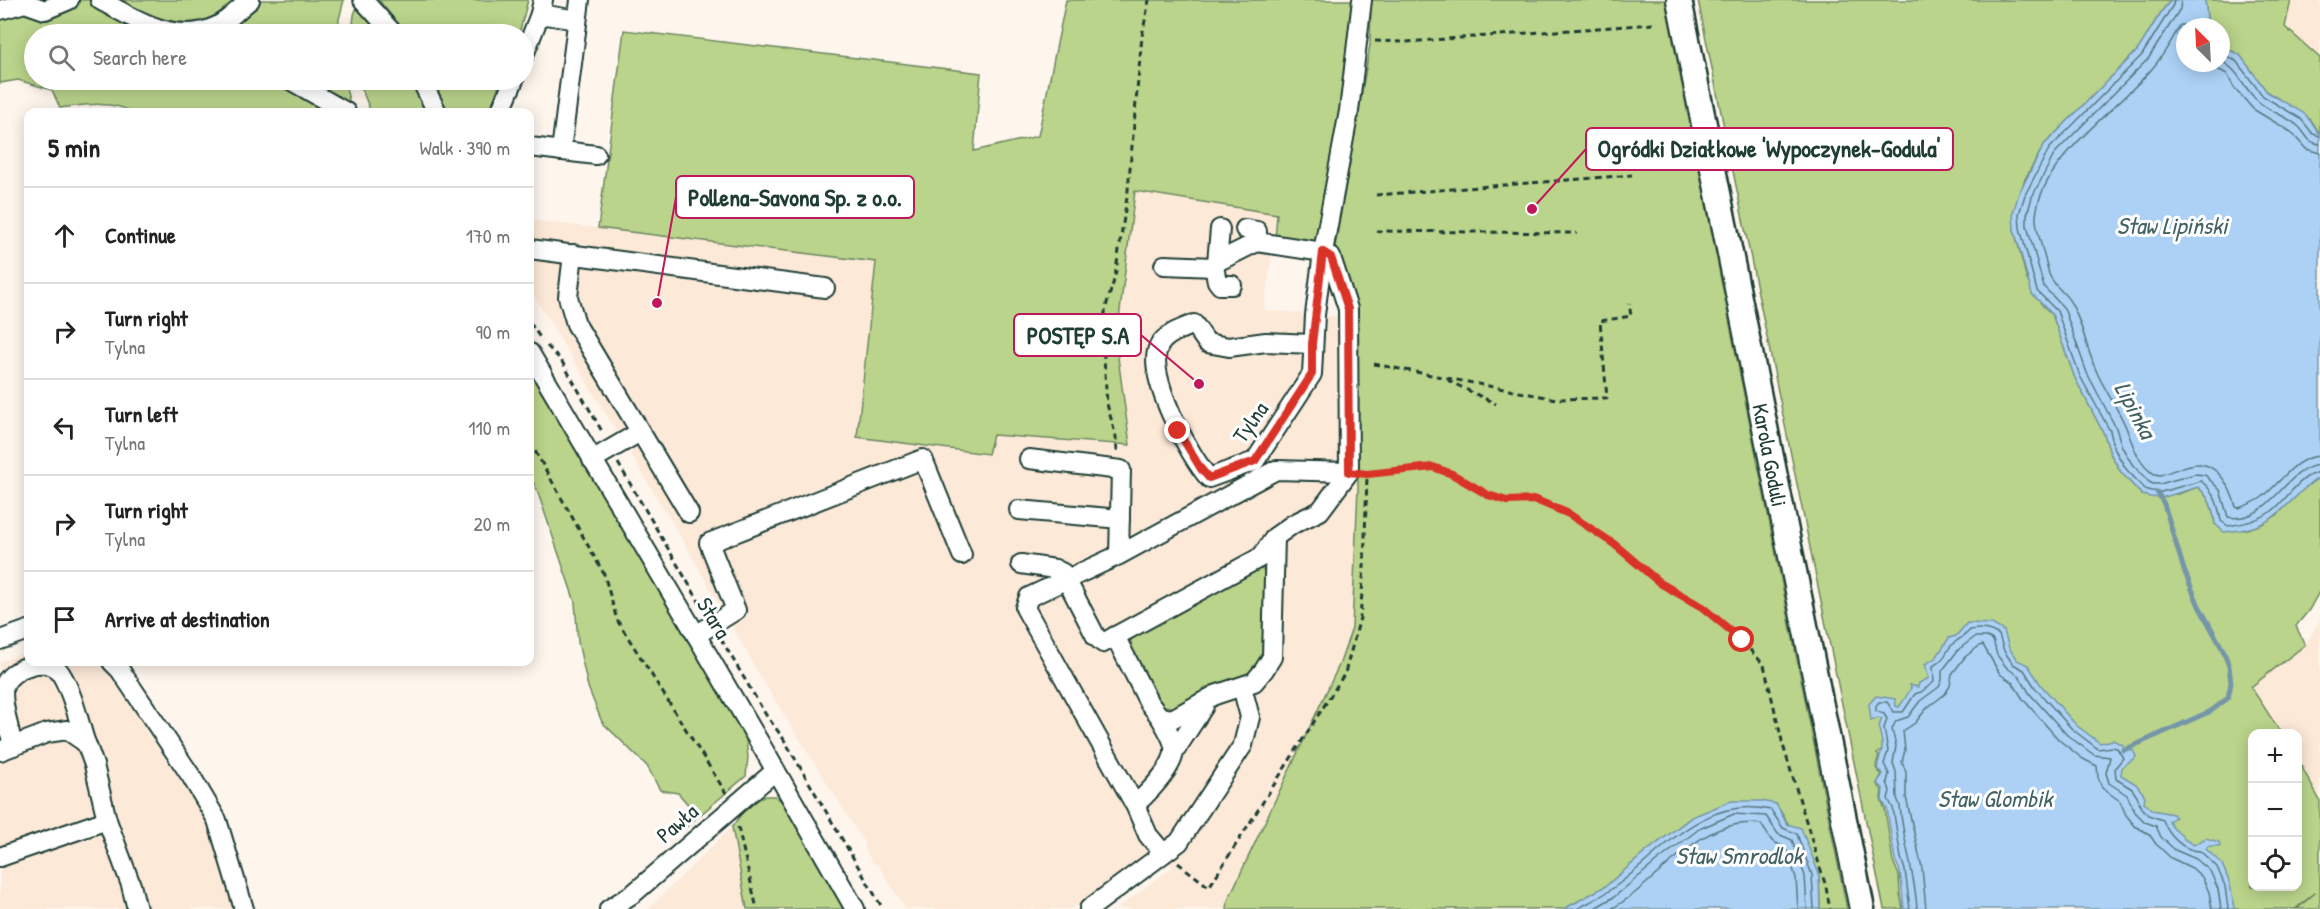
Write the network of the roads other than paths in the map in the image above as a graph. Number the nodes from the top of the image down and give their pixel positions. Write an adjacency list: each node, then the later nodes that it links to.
1 (69, 0): 8 (street)
2 (99, 0): 12 (street)
3 (250, 0): 13 (street)
4 (363, 0): 14 (street)
5 (580, 0): 11 (street)
6 (1362, 0): 27 (street, Tylna)
7 (1679, 0): 70 (main road, Karola Goduli)
8 (25, 1): 10 (street)
9 (542, 7): 11 (street); 15 (street)
10 (0, 10)
11 (577, 20): 23 (street)
12 (145, 24)
13 (221, 24)
14 (385, 24)
15 (534, 28)
16 (308, 90): 19 (street)
17 (426, 90): 20 (street)
18 (510, 90): 21 (street)
19 (339, 108)
20 (435, 108)
21 (502, 108)
22 (534, 148): 23 (street)
23 (561, 151): 24 (street)
24 (596, 155)
25 (1220, 229): 29 (street)
26 (534, 249): 28 (street)
27 (1323, 252): 29 (street); 33 (street, Tylna); 38 (street)
28 (573, 254): 32 (street); 35 (street)
29 (1216, 264): 30 (street); 31 (street)
30 (1164, 265)
31 (1232, 285)
32 (825, 288)
33 (1312, 344): 33 (street, Tylna)
34 (534, 361): 36 (street, Stara)
35 (640, 432): 36 (street); 40 (street)
36 (592, 459): 48 (street, Stara)
37 (1029, 459): 41 (street)
38 (1358, 473): 42 (street); 44 (street)
39 (1019, 510): 41 (street)
40 (689, 513)
41 (1120, 519): 44 (street)
42 (1275, 537): 49 (street); 54 (street)
43 (962, 555): 48 (street)
44 (1119, 555): 46 (street)
45 (1021, 564): 46 (street)
46 (1068, 579): 49 (street); 61 (street)
47 (24, 631): 50 (street)
48 (696, 635): 60 (street, Stara)
49 (1115, 636): 56 (street)
50 (0, 640)
51 (33, 666): 58 (street)
52 (52, 666): 57 (street)
53 (116, 666): 66 (street)
54 (1242, 687): 55 (street); 63 (street)
55 (1210, 699): 56 (street); 59 (street)
56 (1160, 717): 59 (street)
57 (86, 745): 58 (street); 62 (street)
58 (7, 748)
59 (1174, 752): 61 (street)
60 (775, 771): 67 (street, Pawła); 68 (street, Stara)
61 (1135, 805): 63 (street)
62 (107, 820): 64 (street); 65 (street)
63 (1163, 853): 69 (street)
64 (0, 857)
65 (137, 909)
66 (244, 909)
67 (609, 909)
68 (855, 909)
69 (1089, 909)
70 (1862, 909)

